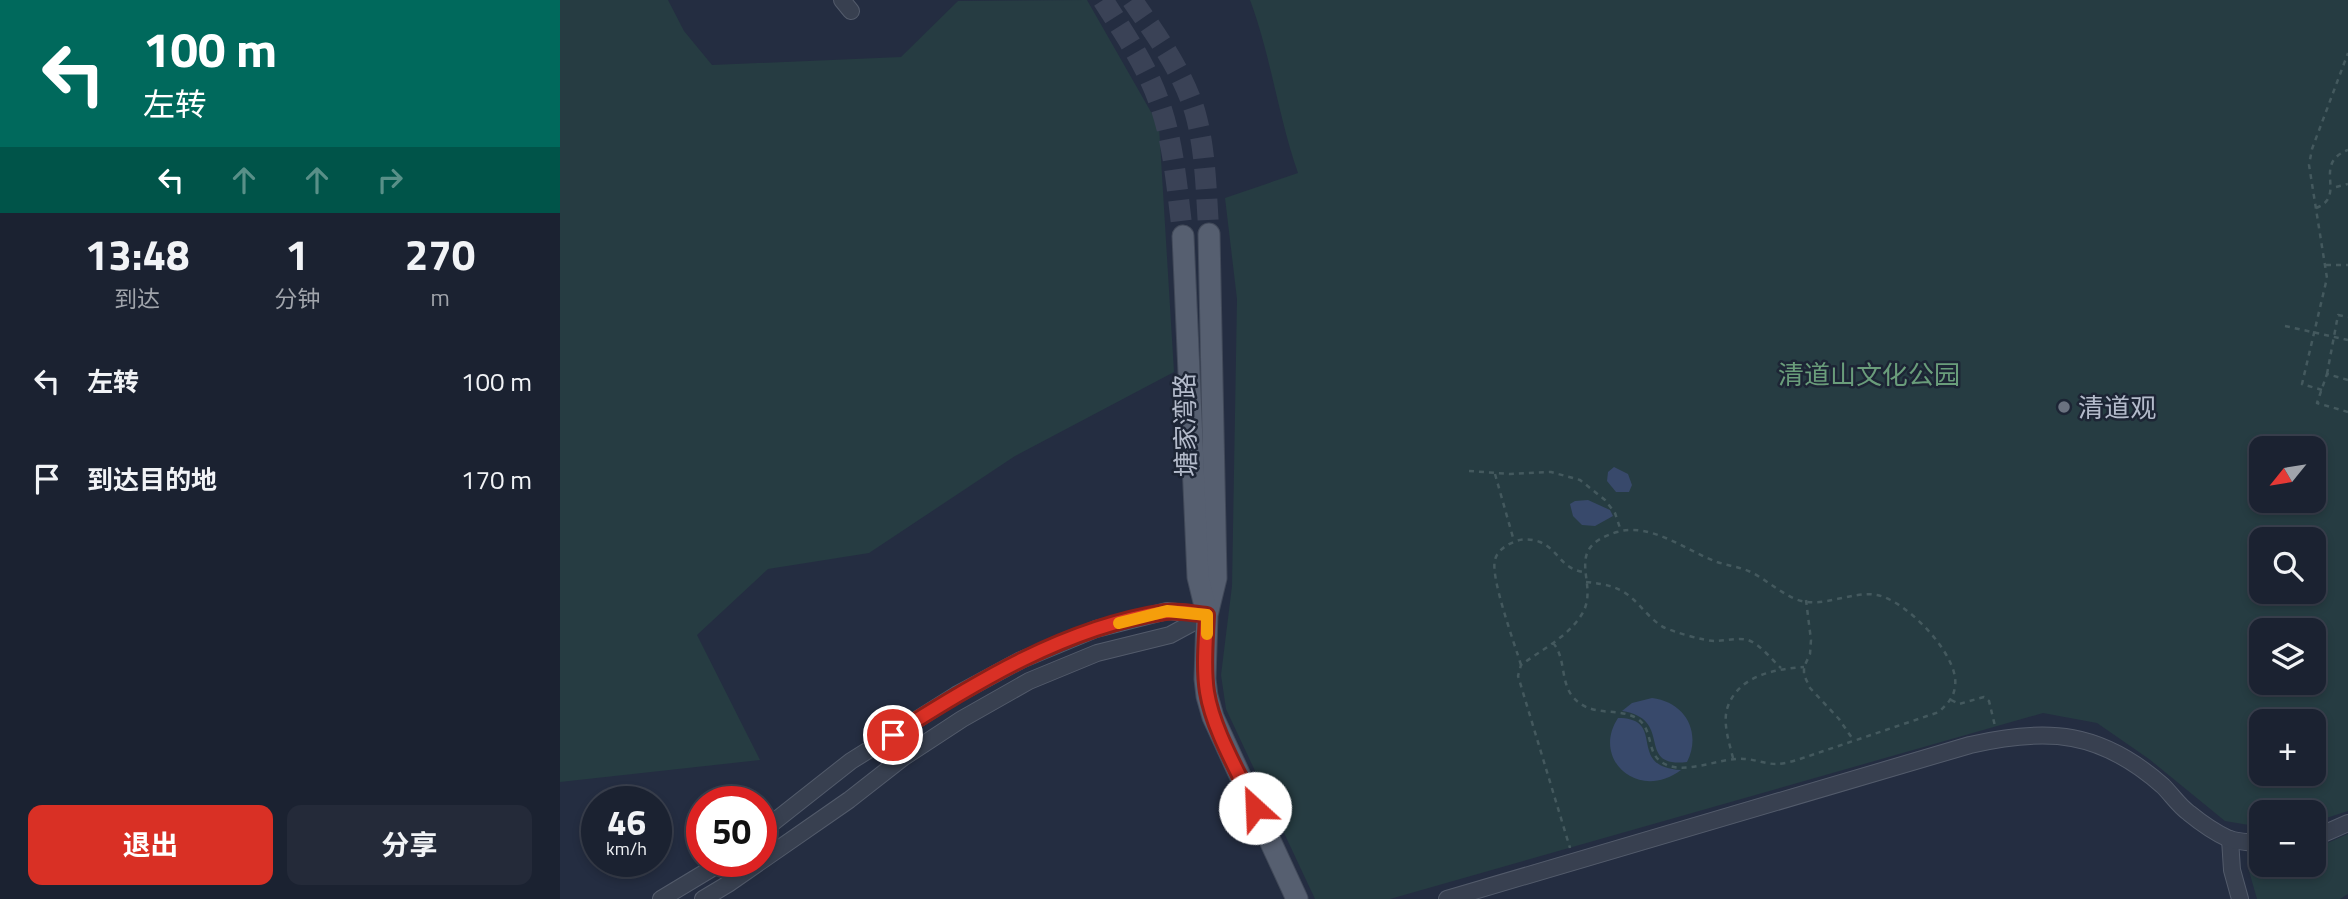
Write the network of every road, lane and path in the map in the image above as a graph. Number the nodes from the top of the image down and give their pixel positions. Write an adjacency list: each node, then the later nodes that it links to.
1 (2348, 54): 5 (path)
2 (2348, 150): 3 (path)
3 (2348, 184)
4 (2329, 205): 5 (path)
5 (2316, 208): 8 (path)
6 (1209, 234): 26 (main road, 塘家湾路)
7 (1183, 236): 26 (main road, 塘家湾路)
8 (2326, 265): 9 (path); 12 (path)
9 (2348, 265)
10 (2348, 317): 13 (path)
11 (2285, 326): 12 (path)
12 (2315, 333): 13 (path); 17 (path)
13 (2334, 337): 14 (path); 15 (path)
14 (2348, 340)
15 (2327, 374): 16 (path); 17 (path)
16 (2348, 380)
17 (2322, 390): 18 (path)
18 (2348, 412)
19 (1469, 471): 20 (path)
20 (1494, 473): 21 (path); 22 (path)
21 (1621, 531): 23 (path); 25 (path)
22 (1514, 541): 23 (path); 28 (path)
23 (1584, 573): 24 (path)
24 (1586, 582): 27 (path); 30 (path)
25 (1805, 600): 29 (path); 31 (path)
26 (1207, 615): 35 (street); 43 (street); 44 (main road, 塘家湾路)
27 (1553, 643): 28 (path); 34 (path)
28 (1521, 665): 40 (path)
29 (1804, 667): 30 (path); 33 (path)
30 (1781, 668): 34 (path)
31 (1951, 701): 32 (path); 33 (path)
32 (1998, 738): 38 (street); 40 (street)
33 (1854, 741): 34 (path)
34 (1733, 759)
35 (777, 819)
36 (2348, 823): 37 (street)
37 (2326, 833)
38 (2230, 839): 39 (street); 46 (street)
39 (2249, 842)
40 (1574, 861): 45 (street)
41 (697, 877): 42 (street)
42 (660, 899)
43 (703, 899)
44 (1297, 899)
45 (1447, 899)
46 (2241, 899)

